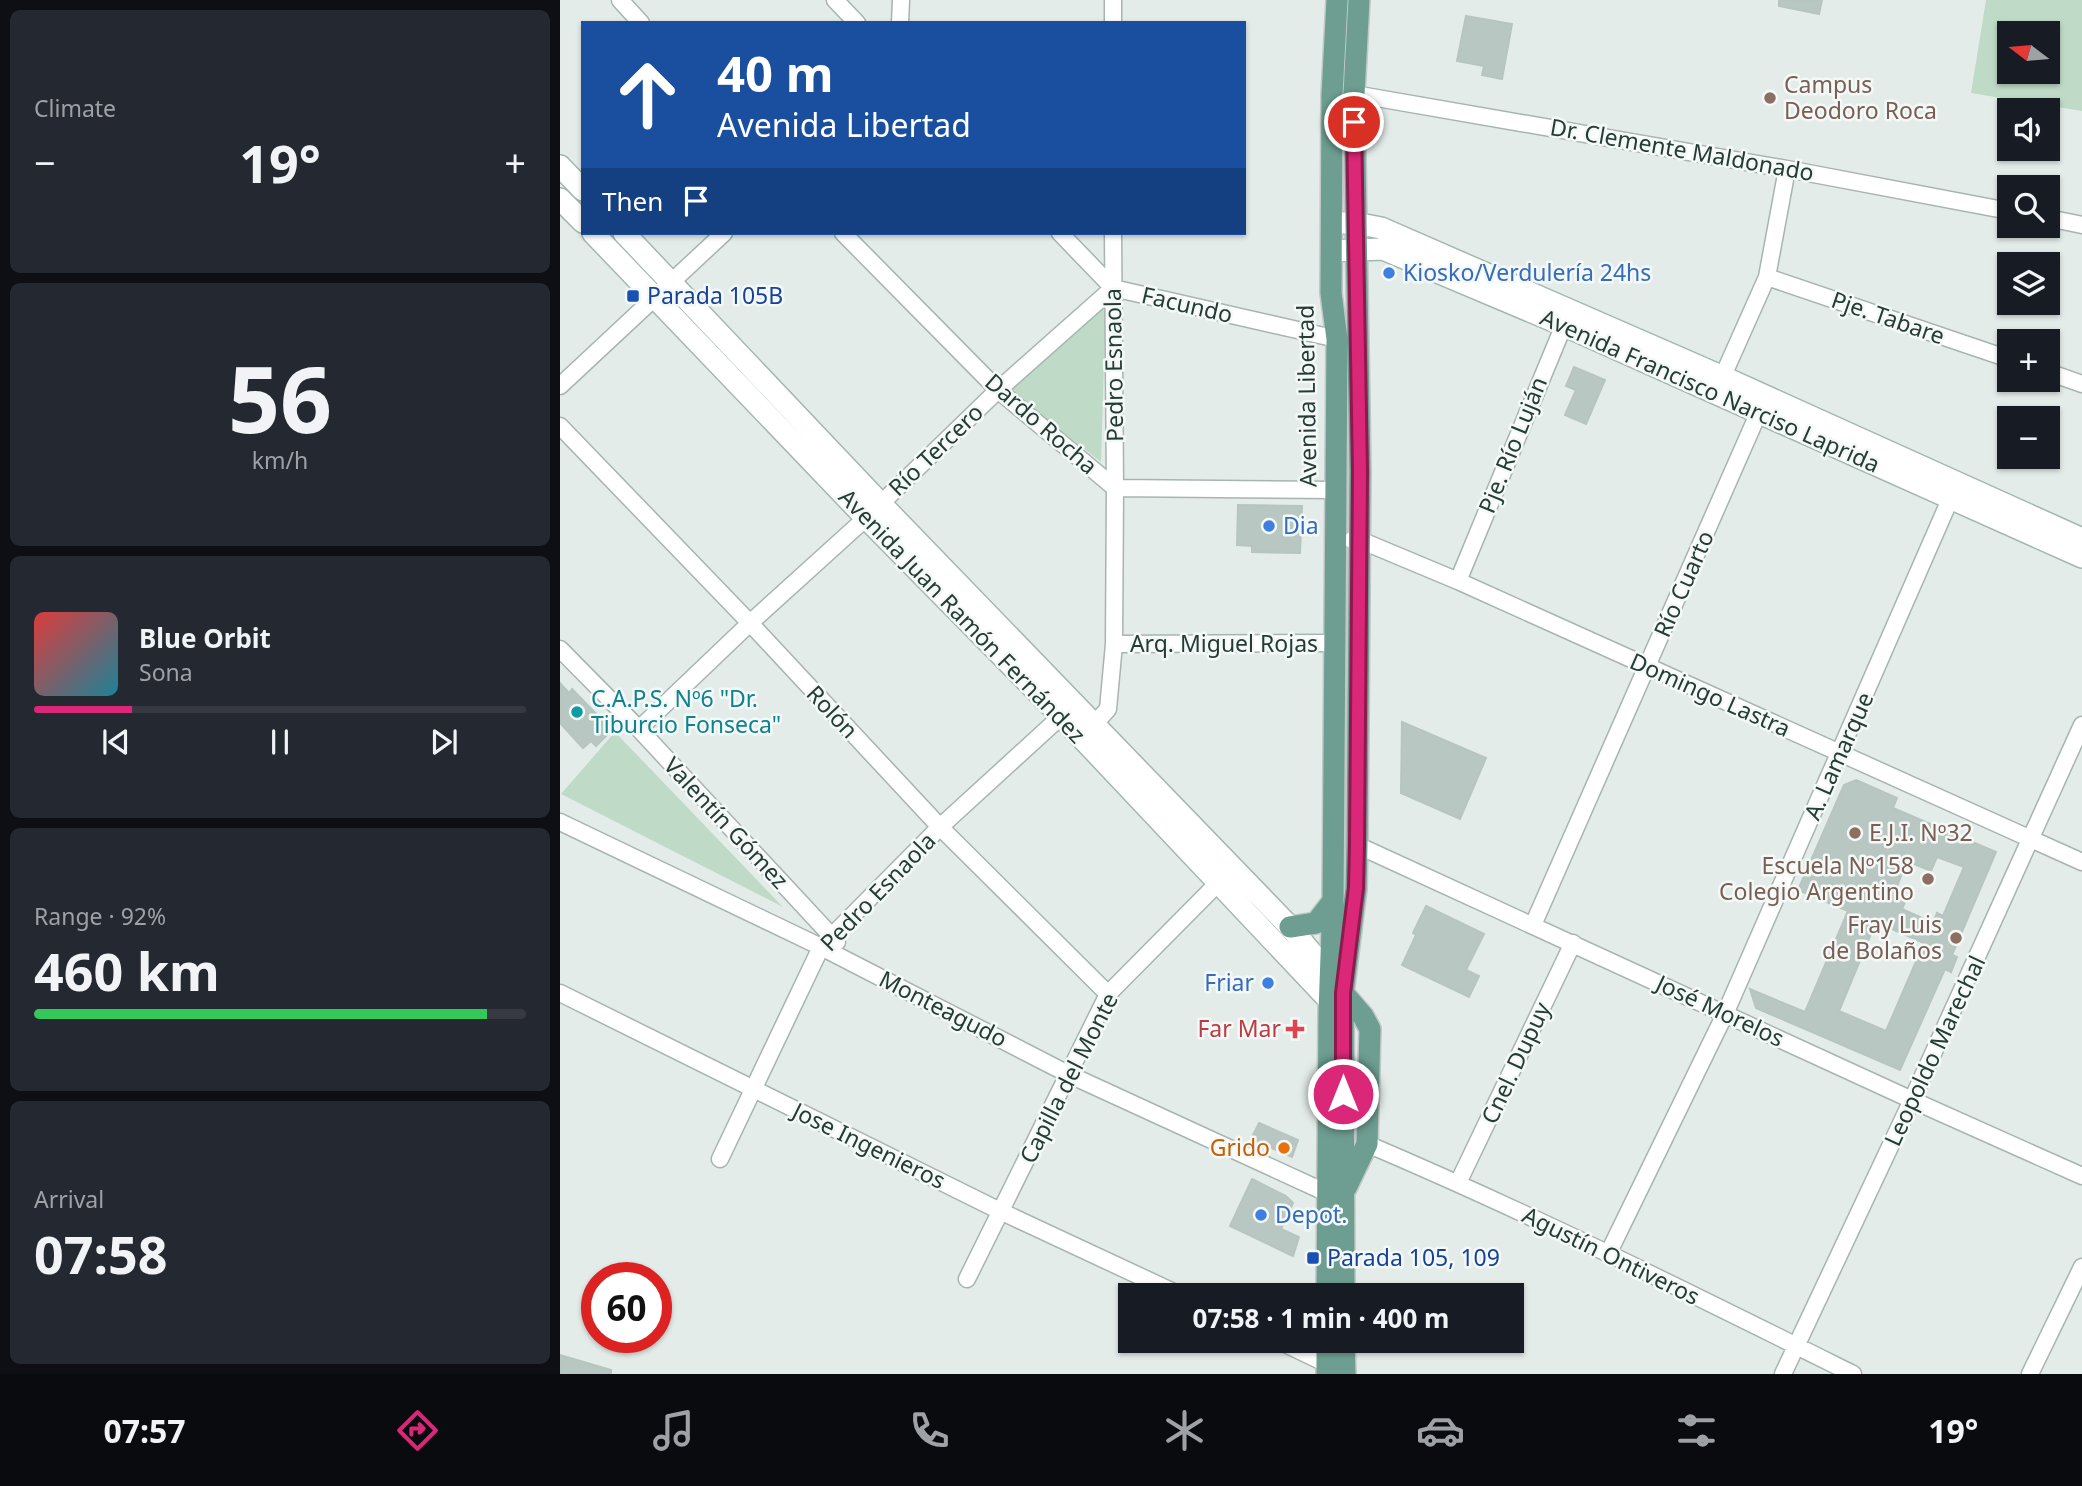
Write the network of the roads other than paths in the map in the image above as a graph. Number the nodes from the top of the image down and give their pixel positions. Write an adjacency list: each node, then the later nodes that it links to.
1 (620, 0): 7 (street)
2 (835, 0): 8 (street)
3 (901, 0): 9 (street)
4 (1114, 0): 10 (street)
5 (1337, 0): 19 (main road, Avenida Libertad)
6 (1359, 0): 11 (main road)
7 (639, 21)
8 (855, 21)
9 (900, 21)
10 (1113, 21)
11 (1354, 94): 13 (street, Dr. Clemente Maldonado); 20 (main road)
12 (560, 166): 14 (main road)
13 (1787, 169): 16 (street, Dr. Clemente Maldonado); 30 (street)
14 (581, 188)
15 (560, 199): 17 (main road)
16 (1997, 209)
17 (581, 220)
18 (2060, 220): 21 (street)
19 (1332, 223): 20 (main road, Avenida Francisco Narciso Laprida); 29 (main road, Avenida Libertad)
20 (1355, 223): 28 (main road); 34 (main road, Avenida Francisco Narciso Laprida)
21 (2082, 225)
22 (595, 235): 33 (main road, Avenida Juan Ramón Fernández)
23 (626, 235): 31 (main road, Avenida Juan Ramón Fernández)
24 (722, 235): 31 (street)
25 (845, 235): 41 (street, Dardo Rocha)
26 (1062, 235): 32 (street, Facundo)
27 (1113, 235): 32 (street, Pedro Esnaola)
28 (1357, 250): 29 (main road, Avenida Francisco Narciso Laprida); 34 (main road, Avenida Francisco Narciso Laprida); 49 (main road)
29 (1332, 251): 35 (main road, Avenida Libertad)
30 (1767, 277): 36 (street, Pje. Tabare); 39 (street)
31 (672, 282): 33 (street); 47 (main road, Avenida Juan Ramón Fernández)
32 (1113, 288): 35 (street, Facundo); 41 (street, Río Tercero); 44 (street, Pedro Esnaola)
33 (656, 298): 40 (street); 47 (main road, Avenida Juan Ramón Fernández)
34 (1567, 317): 39 (main road, Avenida Francisco Narciso Laprida); 52 (street, Pje. Río Luján)
35 (1337, 339): 45 (main road, Avenida Libertad)
36 (1997, 355)
37 (2060, 376): 38 (street)
38 (2082, 384)
39 (1719, 385): 42 (main road, Avenida Francisco Narciso Laprida)
40 (560, 386)
41 (998, 390): 44 (street, Dardo Rocha); 47 (street, Río Tercero)
42 (1762, 405): 46 (main road, Avenida Francisco Narciso Laprida); 57 (street, Río Cuarto)
43 (560, 426): 53 (street, Rolón)
44 (1115, 488): 45 (street, Dardo Rocha); 55 (street, Pedro Esnaola)
45 (1335, 489): 50 (main road, Avenida Libertad)
46 (1954, 491): 48 (main road, Avenida Francisco Narciso Laprida); 51 (main road, Avenida Francisco Narciso Laprida); 62 (street, A. Lamarque)
47 (874, 511): 53 (street, Río Tercero); 58 (main road, Avenida Juan Ramón Fernández)
48 (2082, 539)
49 (1360, 540): 50 (street, Domingo Lastra); 52 (street, Domingo Lastra); 67 (main road)
50 (1336, 541): 54 (main road, Avenida Libertad)
51 (2082, 557)
52 (1458, 581): 57 (street, Domingo Lastra)
53 (750, 623): 60 (street, Río Tercero); 64 (street, Rolón)
54 (1335, 643): 55 (street, Arq. Miguel Rojas); 70 (main road, Avenida Libertad)
55 (1114, 644): 61 (street, Pedro Esnaola)
56 (560, 649): 60 (street, Valentín Gómez)
57 (1647, 668): 62 (street, Domingo Lastra); 71 (street, Río Cuarto)
58 (1068, 710): 61 (main road, Avenida Juan Ramón Fernández); 64 (street, Pedro Esnaola)
59 (2082, 725): 65 (street, Leopoldo Marechal)
60 (639, 729): 73 (street, Valentín Gómez)
61 (1088, 731): 69 (main road, Avenida Juan Ramón Fernández)
62 (1841, 753): 65 (street, Domingo Lastra); 79 (street, A. Lamarque)
63 (564, 824): 66 (street); 73 (street, Monteagudo)
64 (940, 827): 73 (street, Pedro Esnaola); 77 (street, Rolón)
65 (2032, 840): 68 (street, Domingo Lastra); 82 (street, Leopoldo Marechal)
66 (560, 841)
67 (1357, 845): 71 (street, José Morelos); 78 (main road)
68 (2082, 862)
69 (1224, 876): 72 (main road, Avenida Juan Ramón Fernández); 77 (street, Capilla del Monte); 78 (main road, Avenida Juan Ramón Fernández)
70 (1333, 901): 72 (main road); 75 (main road, Avenida Libertad)
71 (1533, 925): 74 (street, José Morelos)
72 (1290, 927): 75 (main road, Avenida Juan Ramón Fernández)
73 (826, 941): 80 (street, Monteagudo); 81 (street, Pedro Esnaola)
74 (1573, 943): 79 (street, José Morelos); 86 (street, Cnel. Dupuy)
75 (1330, 972): 78 (main road, Avenida Libertad)
76 (560, 993): 81 (street, Jose Ingenieros)
77 (1108, 994): 80 (street, Capilla del Monte)
78 (1336, 997): 83 (main road); 87 (main road)
79 (1725, 1014): 82 (street, José Morelos); 89 (street, A. Lamarque)
80 (1070, 1074): 87 (street, Monteagudo); 88 (street, Capilla del Monte)
81 (753, 1088): 84 (street, Pedro Esnaola); 88 (street, Jose Ingenieros)
82 (1912, 1100): 85 (street, José Morelos); 95 (street, Leopoldo Marechal)
83 (1367, 1144): 86 (street, Agustín Ontiveros); 87 (main road)
84 (720, 1159)
85 (2082, 1176)
86 (1458, 1183): 89 (street, Agustín Ontiveros)
87 (1335, 1195): 93 (main road); 94 (main road)
88 (1000, 1211): 91 (street, Capilla del Monte); 92 (street, Jose Ingenieros)
89 (1608, 1254): 95 (street, Agustín Ontiveros)
90 (2082, 1267): 102 (street)
91 (967, 1279)
92 (1154, 1283)
93 (1328, 1283)
94 (1343, 1283)
95 (1797, 1346): 100 (street, Leopoldo Marechal); 101 (street, Agustín Ontiveros)
96 (1300, 1353): 99 (street)
97 (1330, 1353): 99 (main road)
98 (1339, 1353): 99 (main road)
99 (1333, 1371)
100 (1783, 1374)
101 (1853, 1374)
102 (2030, 1374)

